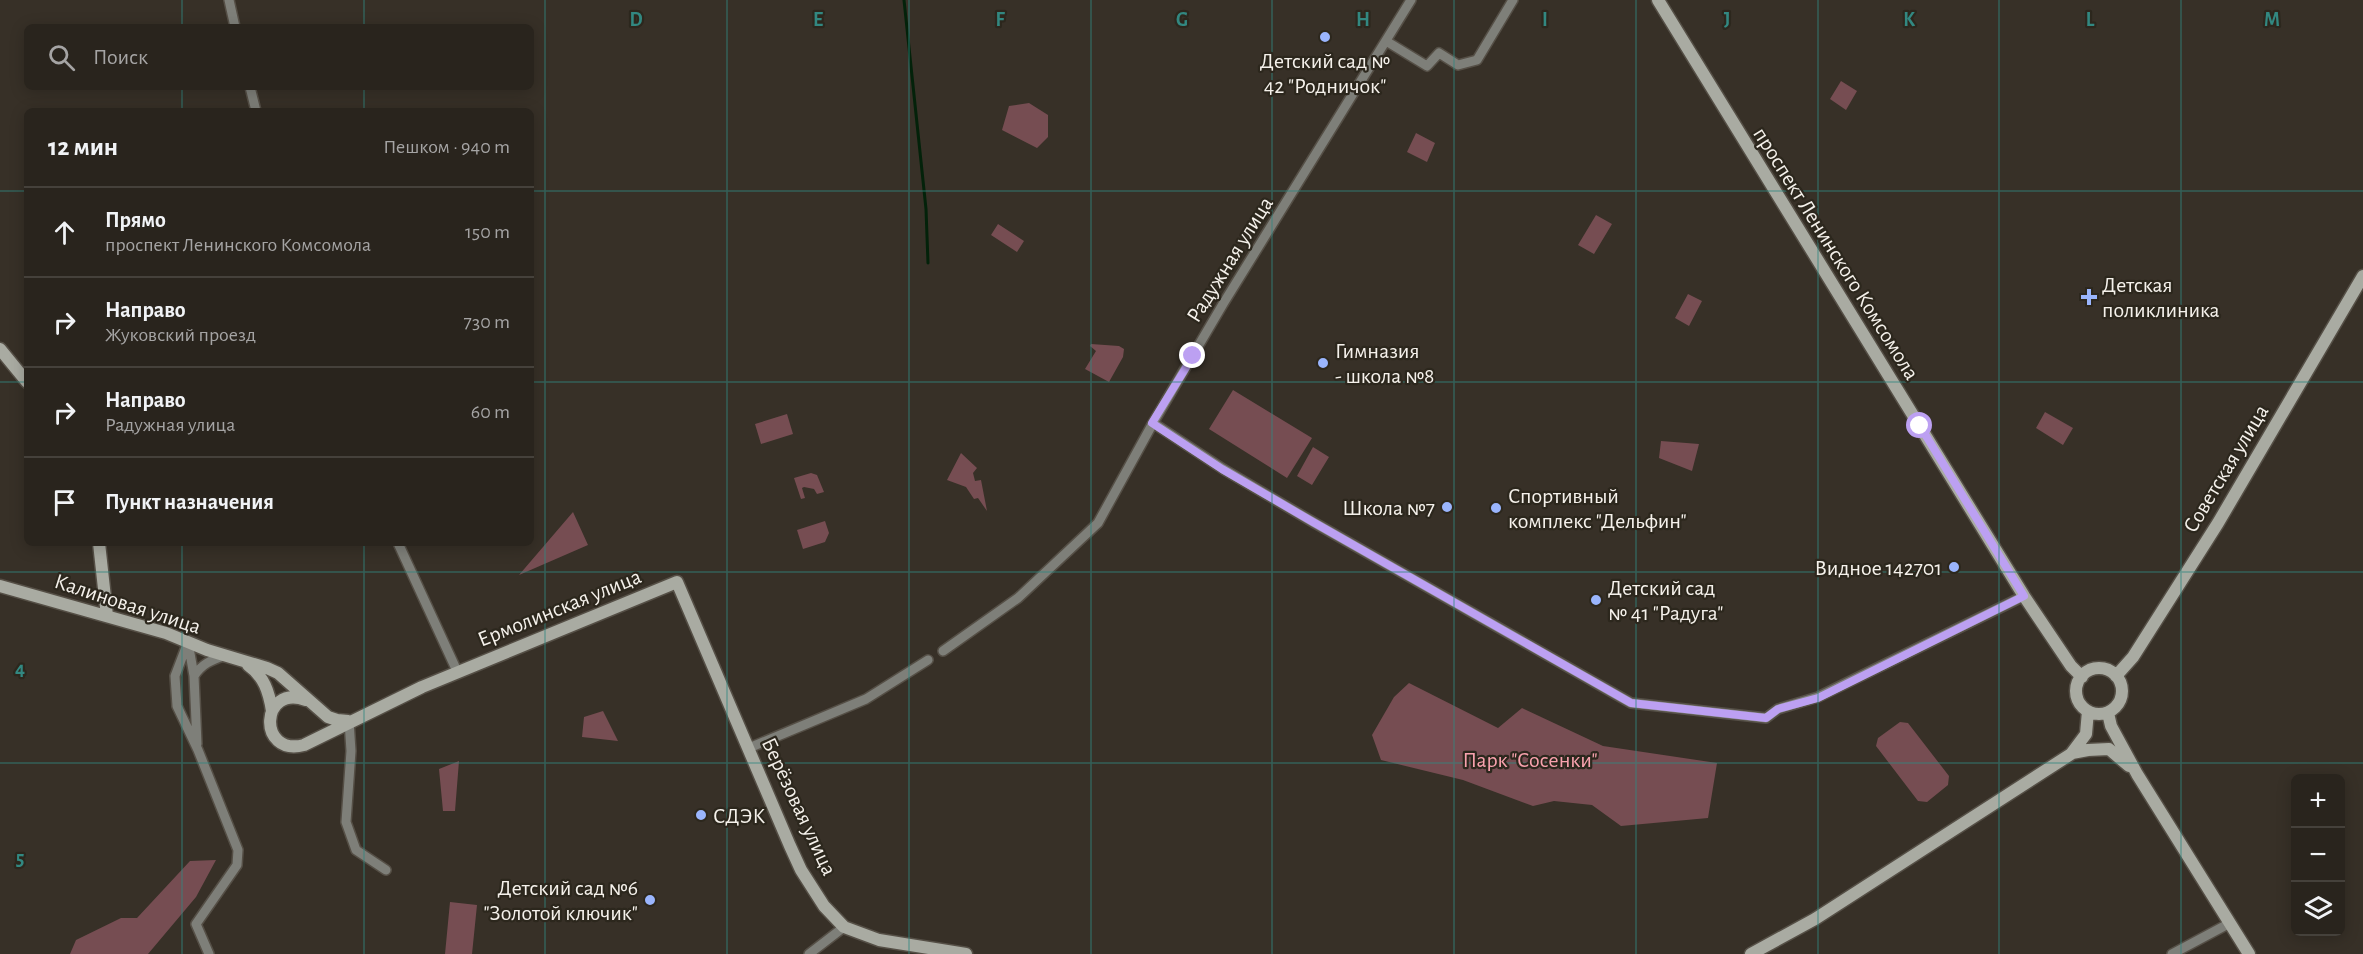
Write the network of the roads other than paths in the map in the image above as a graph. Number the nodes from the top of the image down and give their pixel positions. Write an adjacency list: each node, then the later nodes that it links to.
1 (229, 0): 5 (street)
2 (1411, 0): 6 (street, Радужная улица)
3 (1513, 0): 6 (street)
4 (1658, 0): 17 (street, проспект Ленинского Комсомола)
5 (235, 24)
6 (1386, 41): 12 (street, Радужная улица)
7 (251, 90): 8 (street)
8 (255, 108)
9 (2363, 276): 26 (street, Советская улица)
10 (0, 349): 11 (street)
11 (24, 378)
12 (1152, 423): 17 (street); 20 (street, Радужная улица)
13 (99, 546): 18 (street)
14 (399, 546): 24 (street)
15 (677, 582): 24 (street, Ермолинская улица); 34 (street, Берёзовая улица)
16 (0, 586): 18 (street, Калиновая улица)
17 (2024, 596): 27 (street, проспект Ленинского Комсомола)
18 (107, 616): 19 (street, Калиновая улица)
19 (188, 642): 21 (street, Калиновая улица); 25 (street); 35 (street)
20 (943, 651)
21 (224, 656): 23 (street, Калиновая улица); 25 (street)
22 (928, 660): 34 (street)
23 (242, 661): 28 (street, Калиновая улица); 29 (street)
24 (457, 671): 32 (street, Ермолинская улица)
25 (194, 676): 35 (street)
26 (2116, 676): 27 (street); 31 (street)
27 (2082, 677): 30 (street)
28 (309, 702): 29 (street); 32 (street, Калиновая улица); 33 (street)
29 (272, 711): 33 (street)
30 (2088, 711): 31 (street); 36 (street)
31 (2108, 713): 37 (street)
32 (349, 721): 33 (street, Ермолинская улица); 38 (street)
33 (310, 741)
34 (749, 748): 40 (street, Берёзовая улица)
35 (198, 750): 41 (street)
36 (2071, 754): 37 (street); 44 (street)
37 (2136, 774): 39 (street)
38 (386, 870)
39 (2230, 923): 45 (street); 46 (street)
40 (844, 927): 42 (street); 43 (street, Берёзовая улица)
41 (209, 954)
42 (809, 954)
43 (966, 954)
44 (1752, 954)
45 (2172, 954)
46 (2249, 954)

